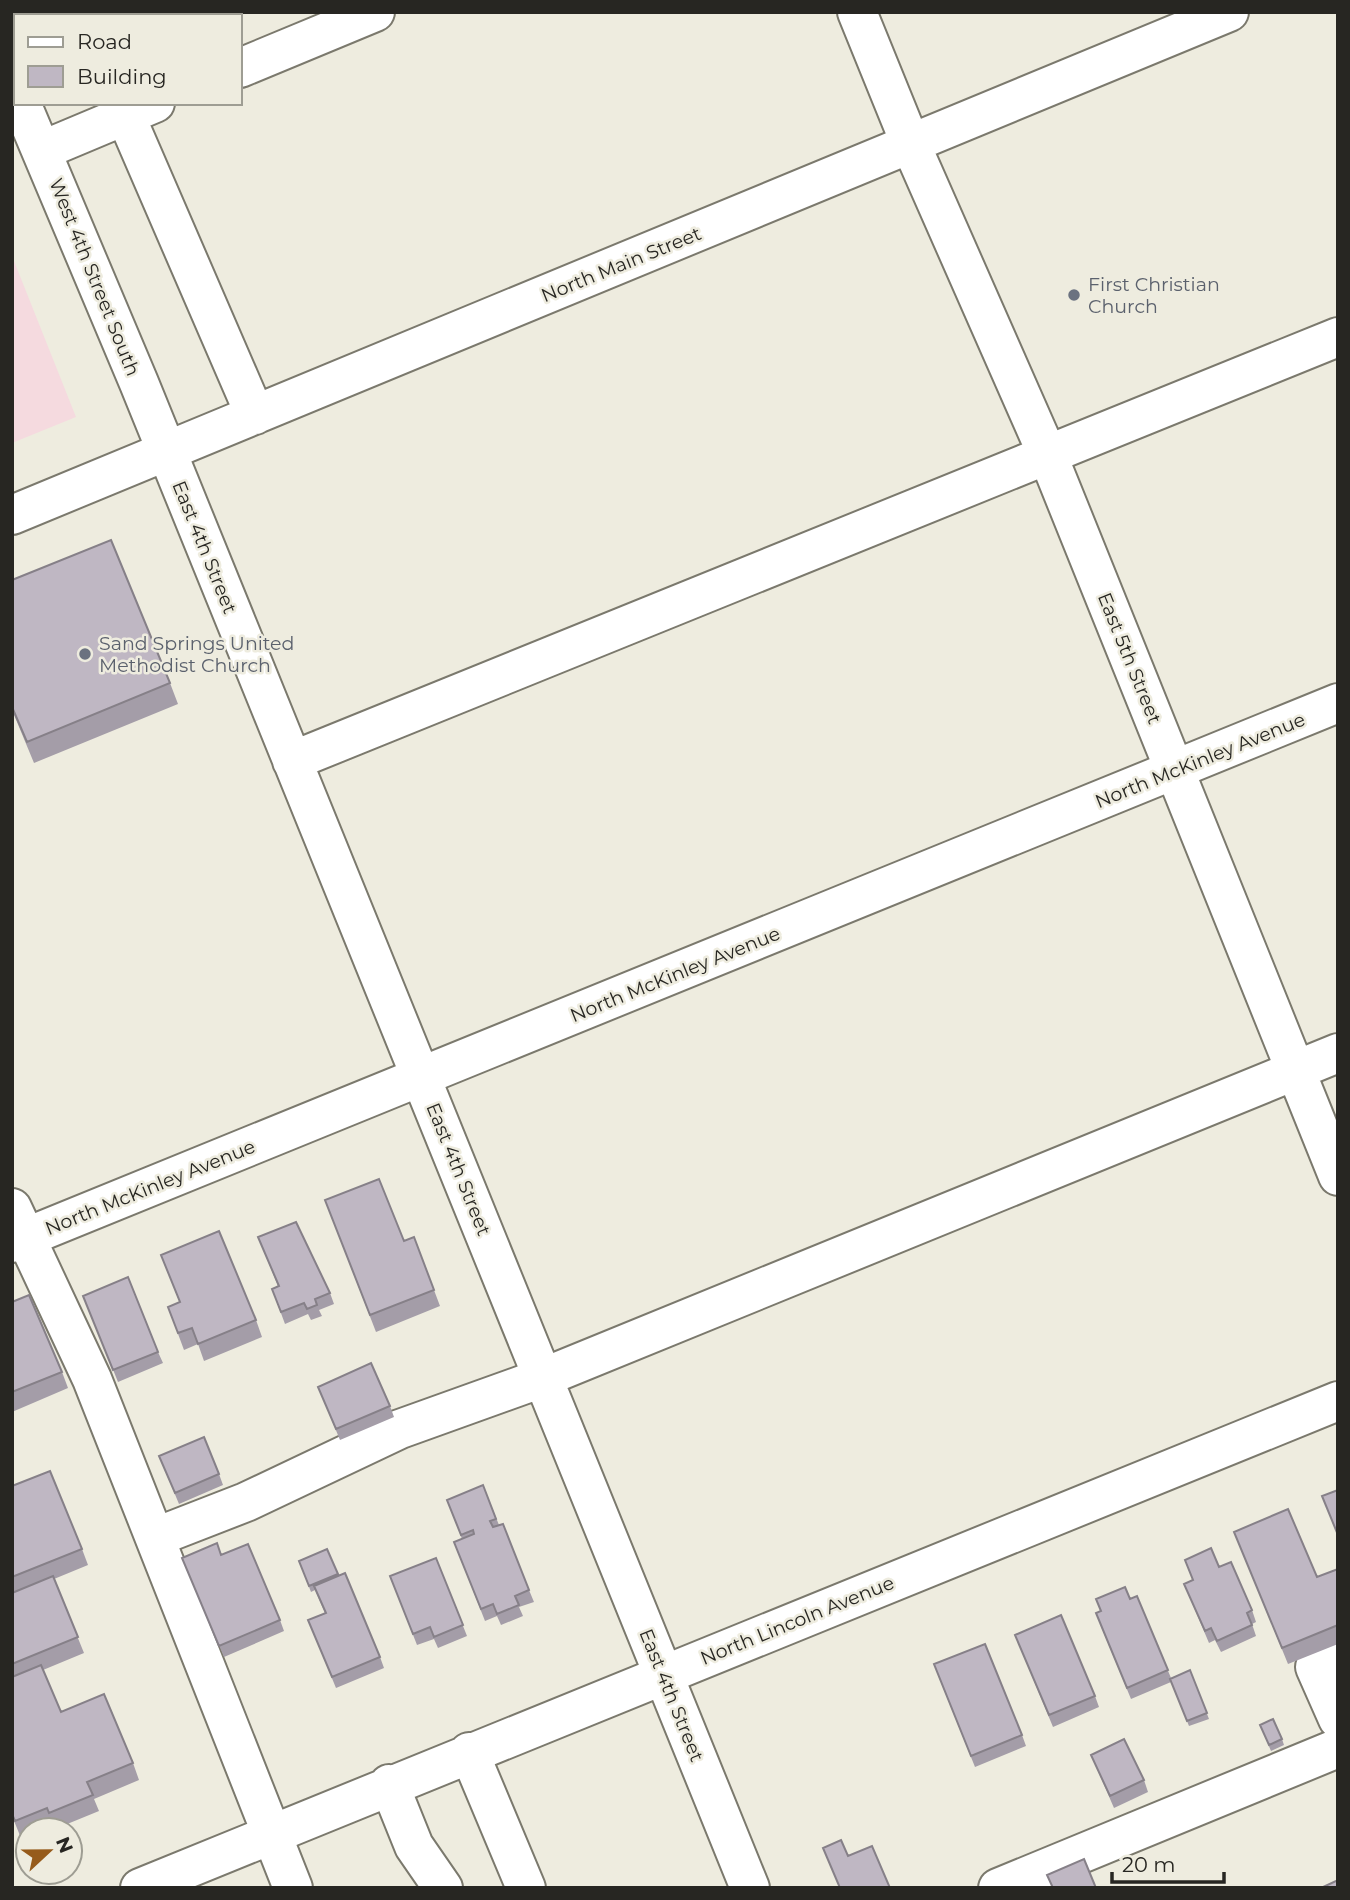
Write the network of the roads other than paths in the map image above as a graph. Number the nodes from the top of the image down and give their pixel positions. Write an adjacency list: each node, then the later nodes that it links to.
1 (374, 12): 4 (street)
2 (857, 12): 7 (street, East 5th Street)
3 (1229, 12): 7 (street, North Main Street)
4 (242, 67)
5 (23, 105): 8 (street, West 4th Street South)
6 (133, 107): 8 (street); 10 (street)
7 (911, 145): 10 (street, North Main Street); 12 (street, East 5th Street)
8 (43, 150): 11 (street, West 4th Street South)
9 (1338, 337): 12 (street)
10 (255, 415): 11 (street, North Main Street)
11 (166, 452): 13 (street, North Main Street); 15 (street, East 4th Street)
12 (1048, 456): 15 (street); 16 (street, East 5th Street)
13 (12, 515)
14 (1338, 703): 16 (street, North McKinley Avenue)
15 (292, 761): 19 (street, East 4th Street)
16 (1175, 771): 18 (street, East 5th Street); 19 (street, North McKinley Avenue)
17 (1338, 1054): 18 (street)
18 (1294, 1071): 20 (street, East 5th Street); 22 (street)
19 (421, 1077): 21 (street, North McKinley Avenue); 22 (street, East 4th Street)
20 (1338, 1176)
21 (17, 1230): 24 (street)
22 (542, 1378): 24 (street); 26 (street, East 4th Street)
23 (1338, 1401): 26 (street, North Lincoln Avenue)
24 (156, 1536): 31 (street)
25 (1338, 1657): 27 (street)
26 (664, 1674): 29 (street, North Lincoln Avenue); 36 (street, East 4th Street)
27 (1338, 1719)
28 (1338, 1748): 37 (street)
29 (469, 1752): 30 (street, North Lincoln Avenue); 35 (street)
30 (389, 1784): 31 (street, North Lincoln Avenue); 34 (street)
31 (271, 1833): 32 (street, North Lincoln Avenue); 33 (street)
32 (140, 1888)
33 (293, 1888)
34 (443, 1888)
35 (526, 1888)
36 (750, 1888)
37 (998, 1888)

